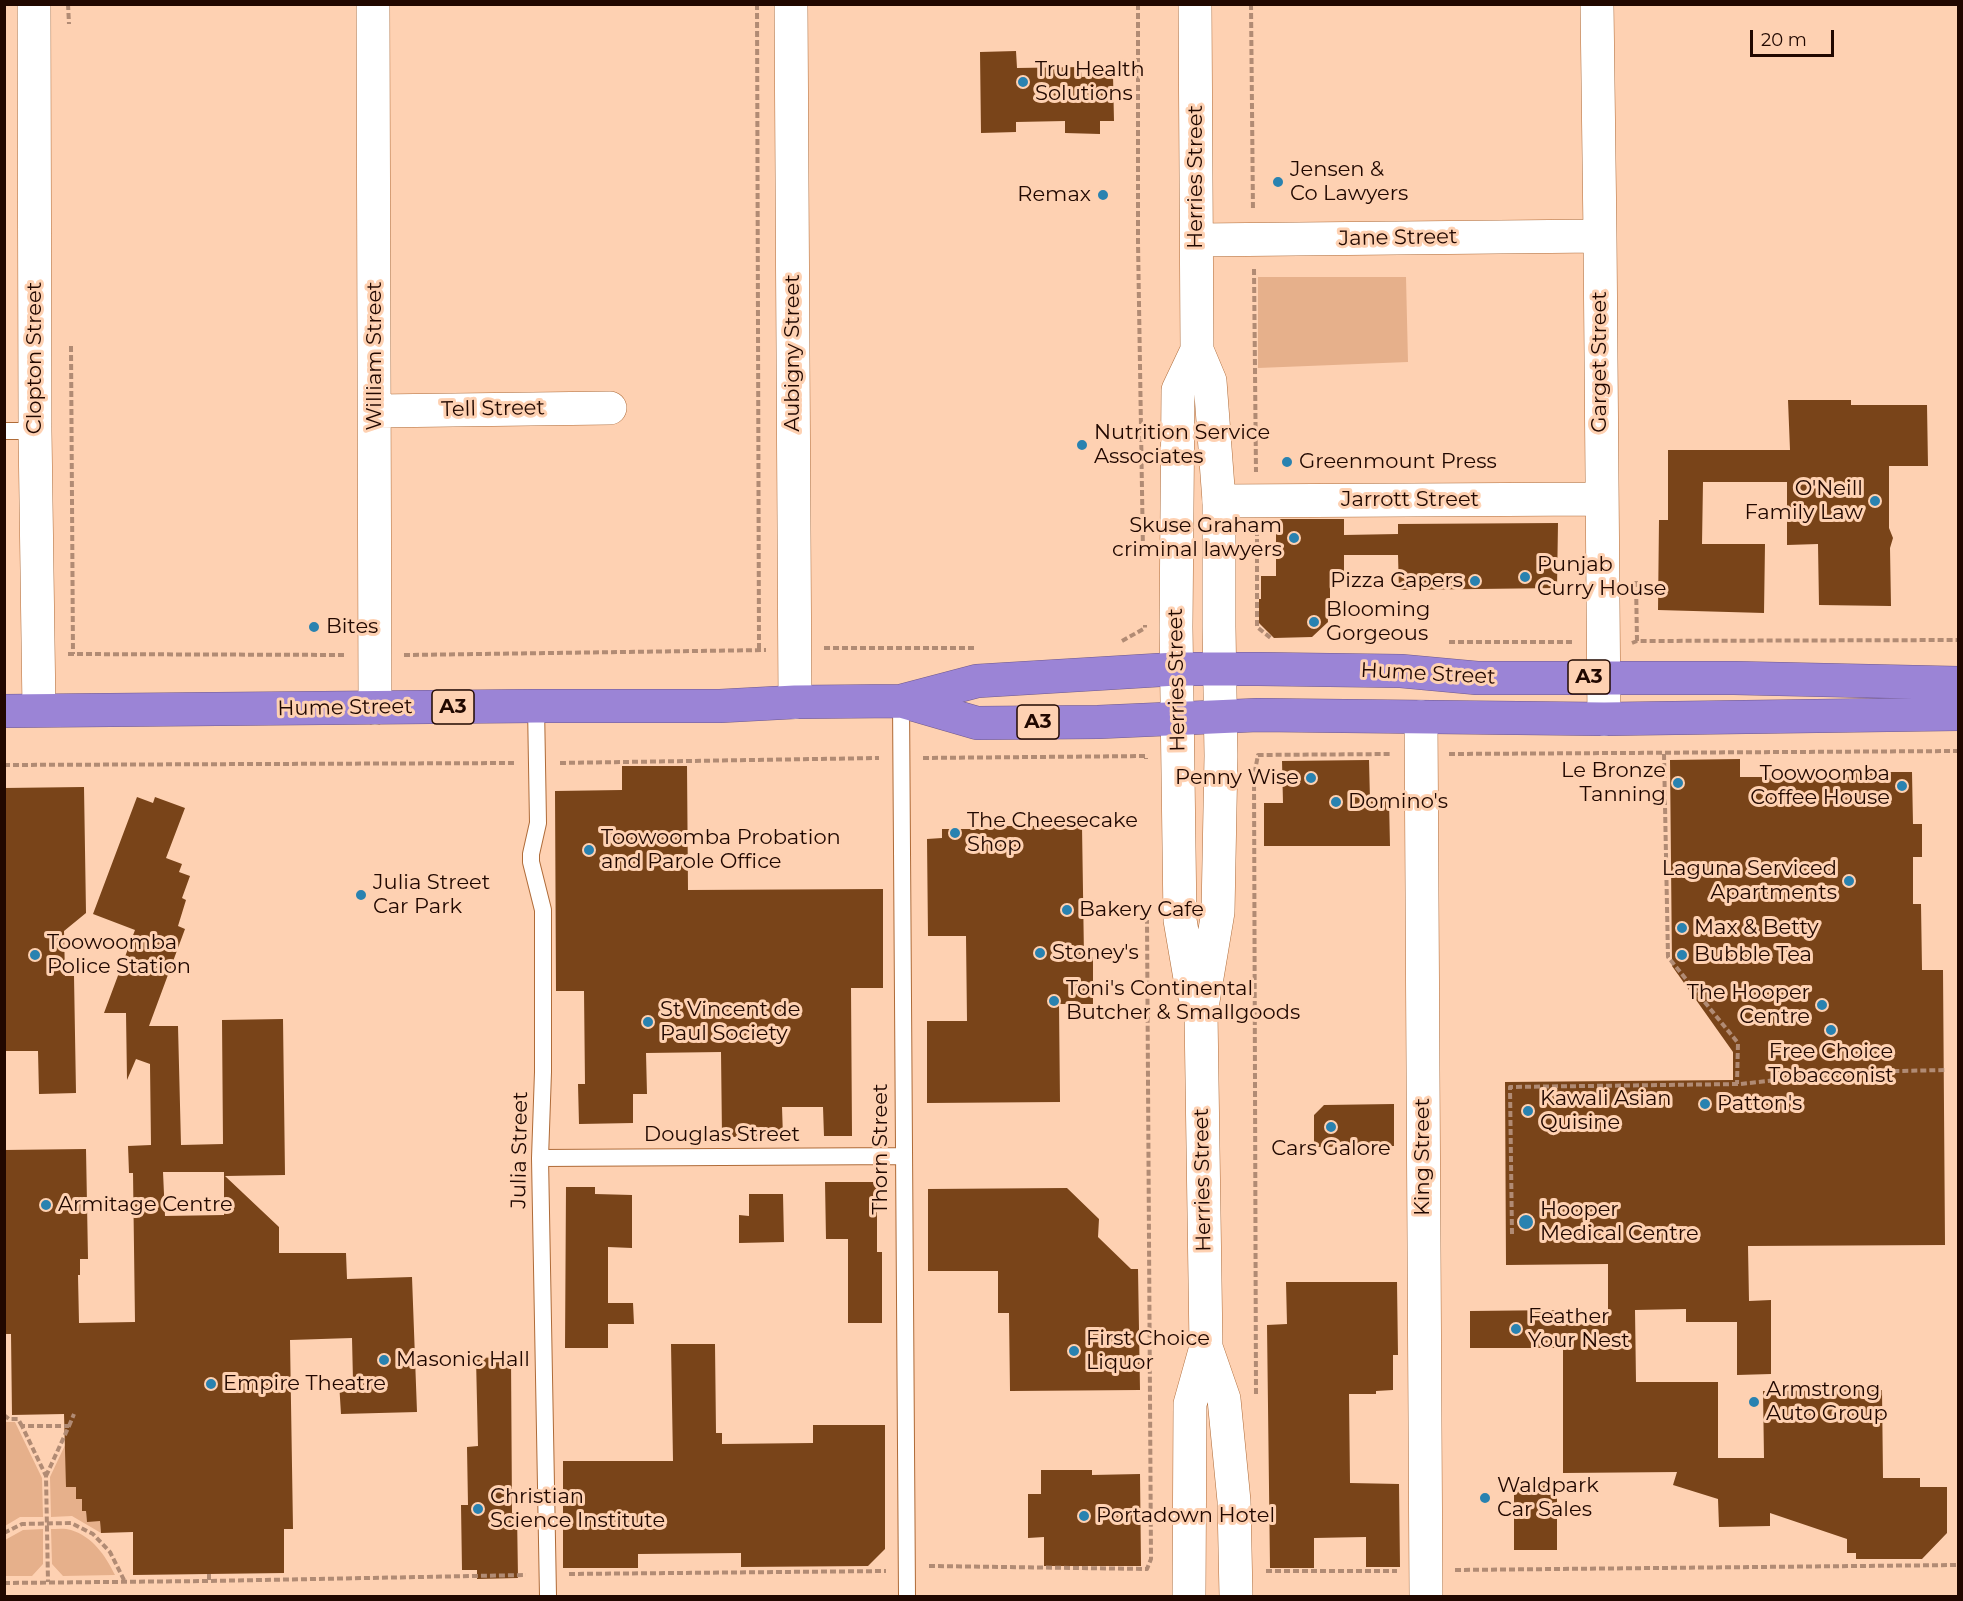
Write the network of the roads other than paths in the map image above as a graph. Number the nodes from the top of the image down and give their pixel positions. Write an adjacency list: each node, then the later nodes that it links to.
1 (34, 4): 11 (street, Clopton Street)
2 (373, 4): 10 (street, William Street)
3 (791, 4): 19 (street, Aubigny Street)
4 (1195, 4): 7 (street, Herries Street)
5 (1596, 4): 6 (street, Garget Street)
6 (1600, 236): 7 (street, Jane Street); 12 (street, Garget Street)
7 (1197, 240): 8 (street, Herries Street)
8 (1197, 350): 13 (street, Herries Street); 14 (street, Herries Street)
9 (610, 408): 10 (street, Tell Street)
10 (376, 411): 21 (street, William Street)
11 (20, 431): 23 (street, Clopton Street)
12 (1601, 499): 13 (street, Jarrott Street); 16 (street, Garget Street)
13 (1219, 501): 15 (street, Herries Street)
14 (1176, 669): 15 (highway, Hume Street / A3); 18 (highway, Hume Street / A3); 27 (street, Herries Street)
15 (1220, 669): 16 (highway, Hume Street / A3); 25 (street, Herries Street)
16 (1603, 677): 17 (highway, Hume Street / A3); 28 (street, Garget Street)
17 (1959, 683)
18 (901, 701): 19 (highway, Hume Street / A3); 27 (highway, Hume Street / A3); 30 (lane, Thorn Street)
19 (795, 702): 20 (highway, Hume Street / A3)
20 (536, 706): 21 (highway, Hume Street / A3); 31 (lane, Julia Street)
21 (375, 708): 23 (highway, Hume Street / A3)
22 (4, 711): 23 (highway, Hume Street / A3)
23 (39, 711)
24 (1959, 714): 28 (highway, Hume Street / A3)
25 (1221, 717): 26 (highway, Hume Street / A3); 27 (highway, Hume Street / A3); 29 (street, Herries Street)
26 (1421, 717): 28 (highway, Hume Street / A3); 33 (street, King Street)
27 (1177, 718): 29 (street, Herries Street)
28 (1604, 718)
29 (1201, 1013): 32 (street, Herries Street)
30 (904, 1156): 31 (lane, Douglas Street); 35 (lane, Thorn Street)
31 (540, 1158): 34 (lane, Julia Street)
32 (1206, 1347): 36 (street, Herries Street); 37 (street, Herries Street)
33 (1426, 1583)
34 (548, 1596)
35 (907, 1596)
36 (1189, 1596)
37 (1236, 1596)

